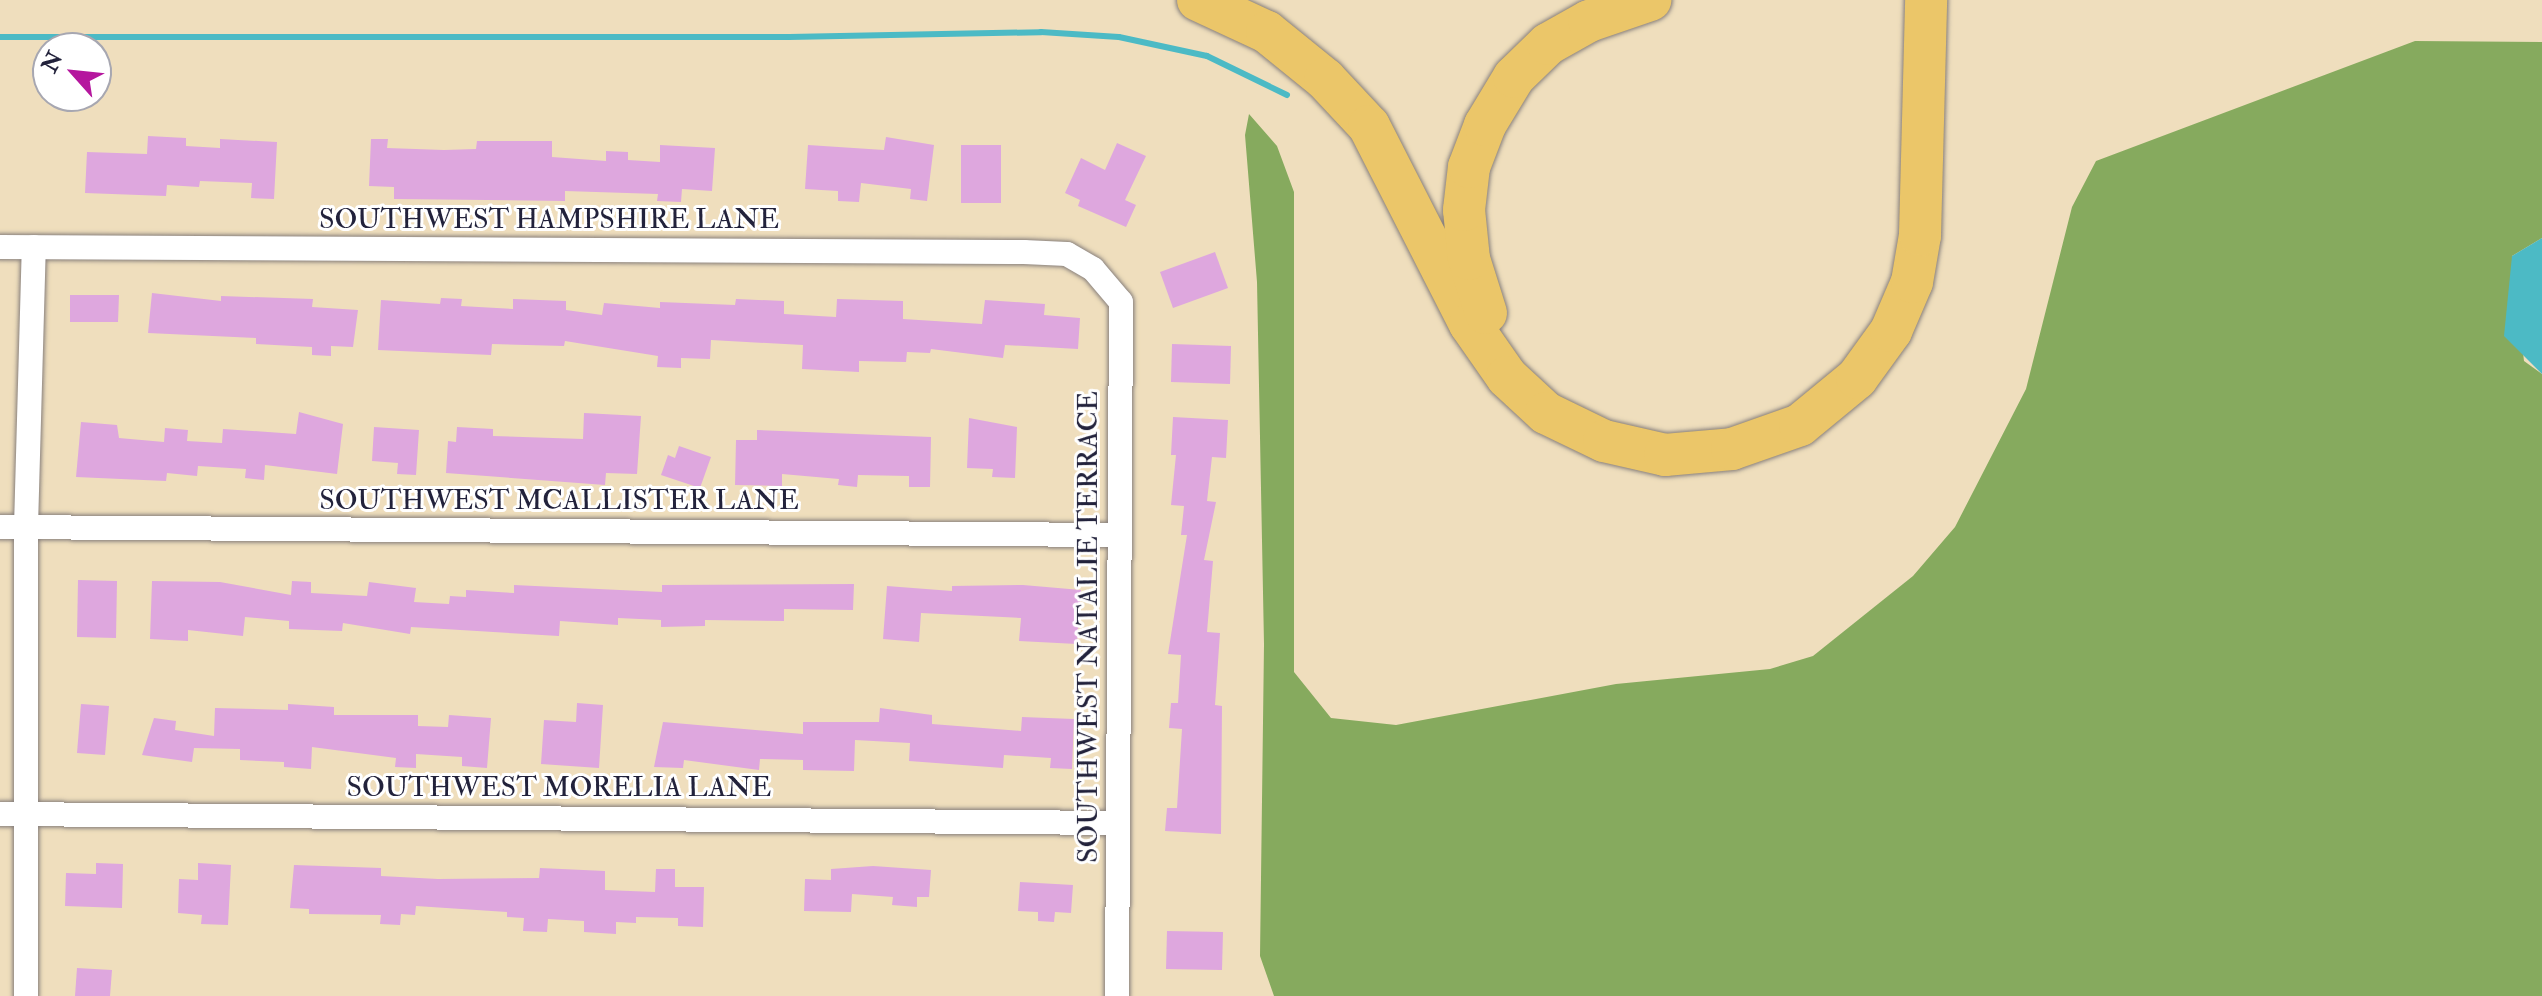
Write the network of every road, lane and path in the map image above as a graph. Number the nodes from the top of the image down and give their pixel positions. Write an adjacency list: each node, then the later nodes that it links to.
1 (1198, 0): 3 (highway)
2 (1650, 0): 3 (highway)
3 (1915, 18)
4 (0, 247): 5 (street, SOUTHWEST HAMPSHIRE LANE)
5 (34, 247): 6 (street, SOUTHWEST HAMPSHIRE LANE); 8 (street)
6 (1093, 269): 9 (street, SOUTHWEST NATALIE TERRACE)
7 (0, 527): 8 (street, SOUTHWEST MCALLISTER LANE)
8 (26, 527): 9 (street, SOUTHWEST MCALLISTER LANE); 11 (street)
9 (1118, 535): 12 (street, SOUTHWEST NATALIE TERRACE)
10 (0, 814): 11 (street, SOUTHWEST MORELIA LANE)
11 (26, 814): 12 (street, SOUTHWEST MORELIA LANE); 13 (street)
12 (1118, 823): 14 (street, SOUTHWEST NATALIE TERRACE)
13 (26, 996)
14 (1117, 996)

